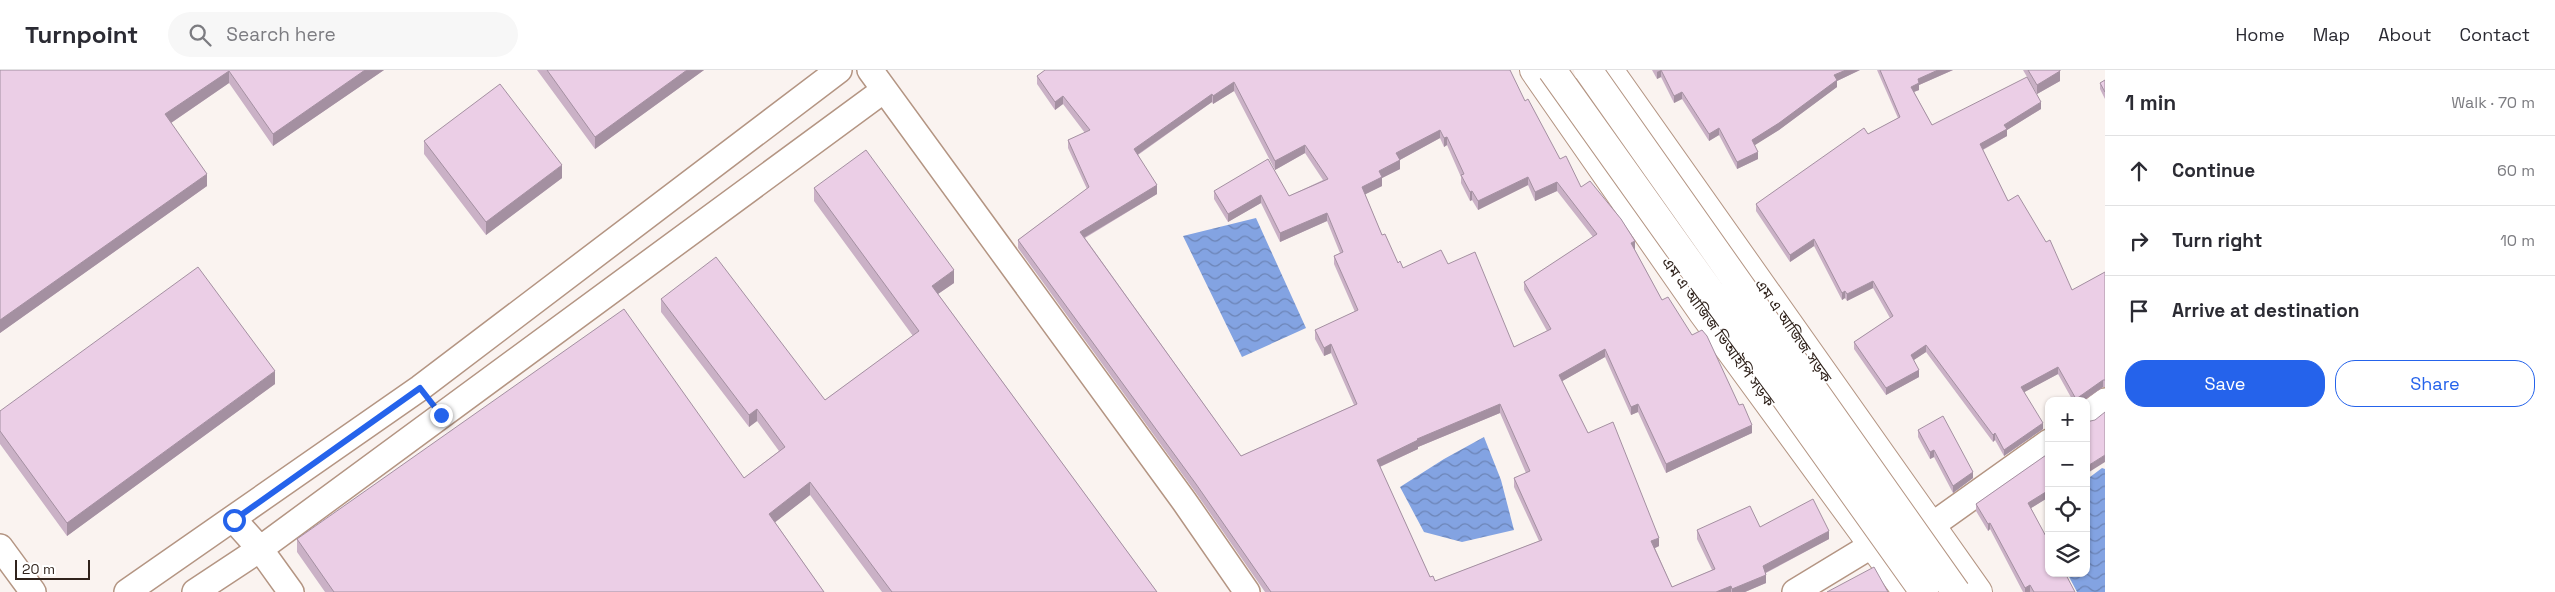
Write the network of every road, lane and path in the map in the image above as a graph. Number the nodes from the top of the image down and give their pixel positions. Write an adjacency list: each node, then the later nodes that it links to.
1 (839, 70): 8 (street)
2 (870, 70): 7 (street)
3 (1534, 70): 15 (main road, এম এ আজিজ ভিআইপি সড়ক)
4 (1552, 70): 25 (main road, bridge)
5 (1588, 70): 26 (main road, bridge)
6 (1609, 70): 14 (main road, এম এ আজিজ সড়ক)
7 (884, 90): 11 (street); 22 (street)
8 (420, 388): 11 (street); 13 (street)
9 (2105, 401): 10 (street)
10 (2090, 412)
11 (441, 415): 17 (street)
12 (2045, 445): 14 (street)
13 (234, 520): 17 (street); 19 (street)
14 (1932, 526): 15 (street); 27 (main road, এম এ আজিজ সড়ক)
15 (1874, 544): 23 (street); 24 (main road, এম এ আজিজ ভিআইপি সড়ক)
16 (0, 547): 18 (street)
17 (260, 549): 20 (street); 21 (street)
18 (33, 592)
19 (127, 592)
20 (195, 592)
21 (291, 592)
22 (1247, 592)
23 (1795, 592)
24 (1907, 592)
25 (1924, 592)
26 (1956, 592)
27 (1978, 592)

